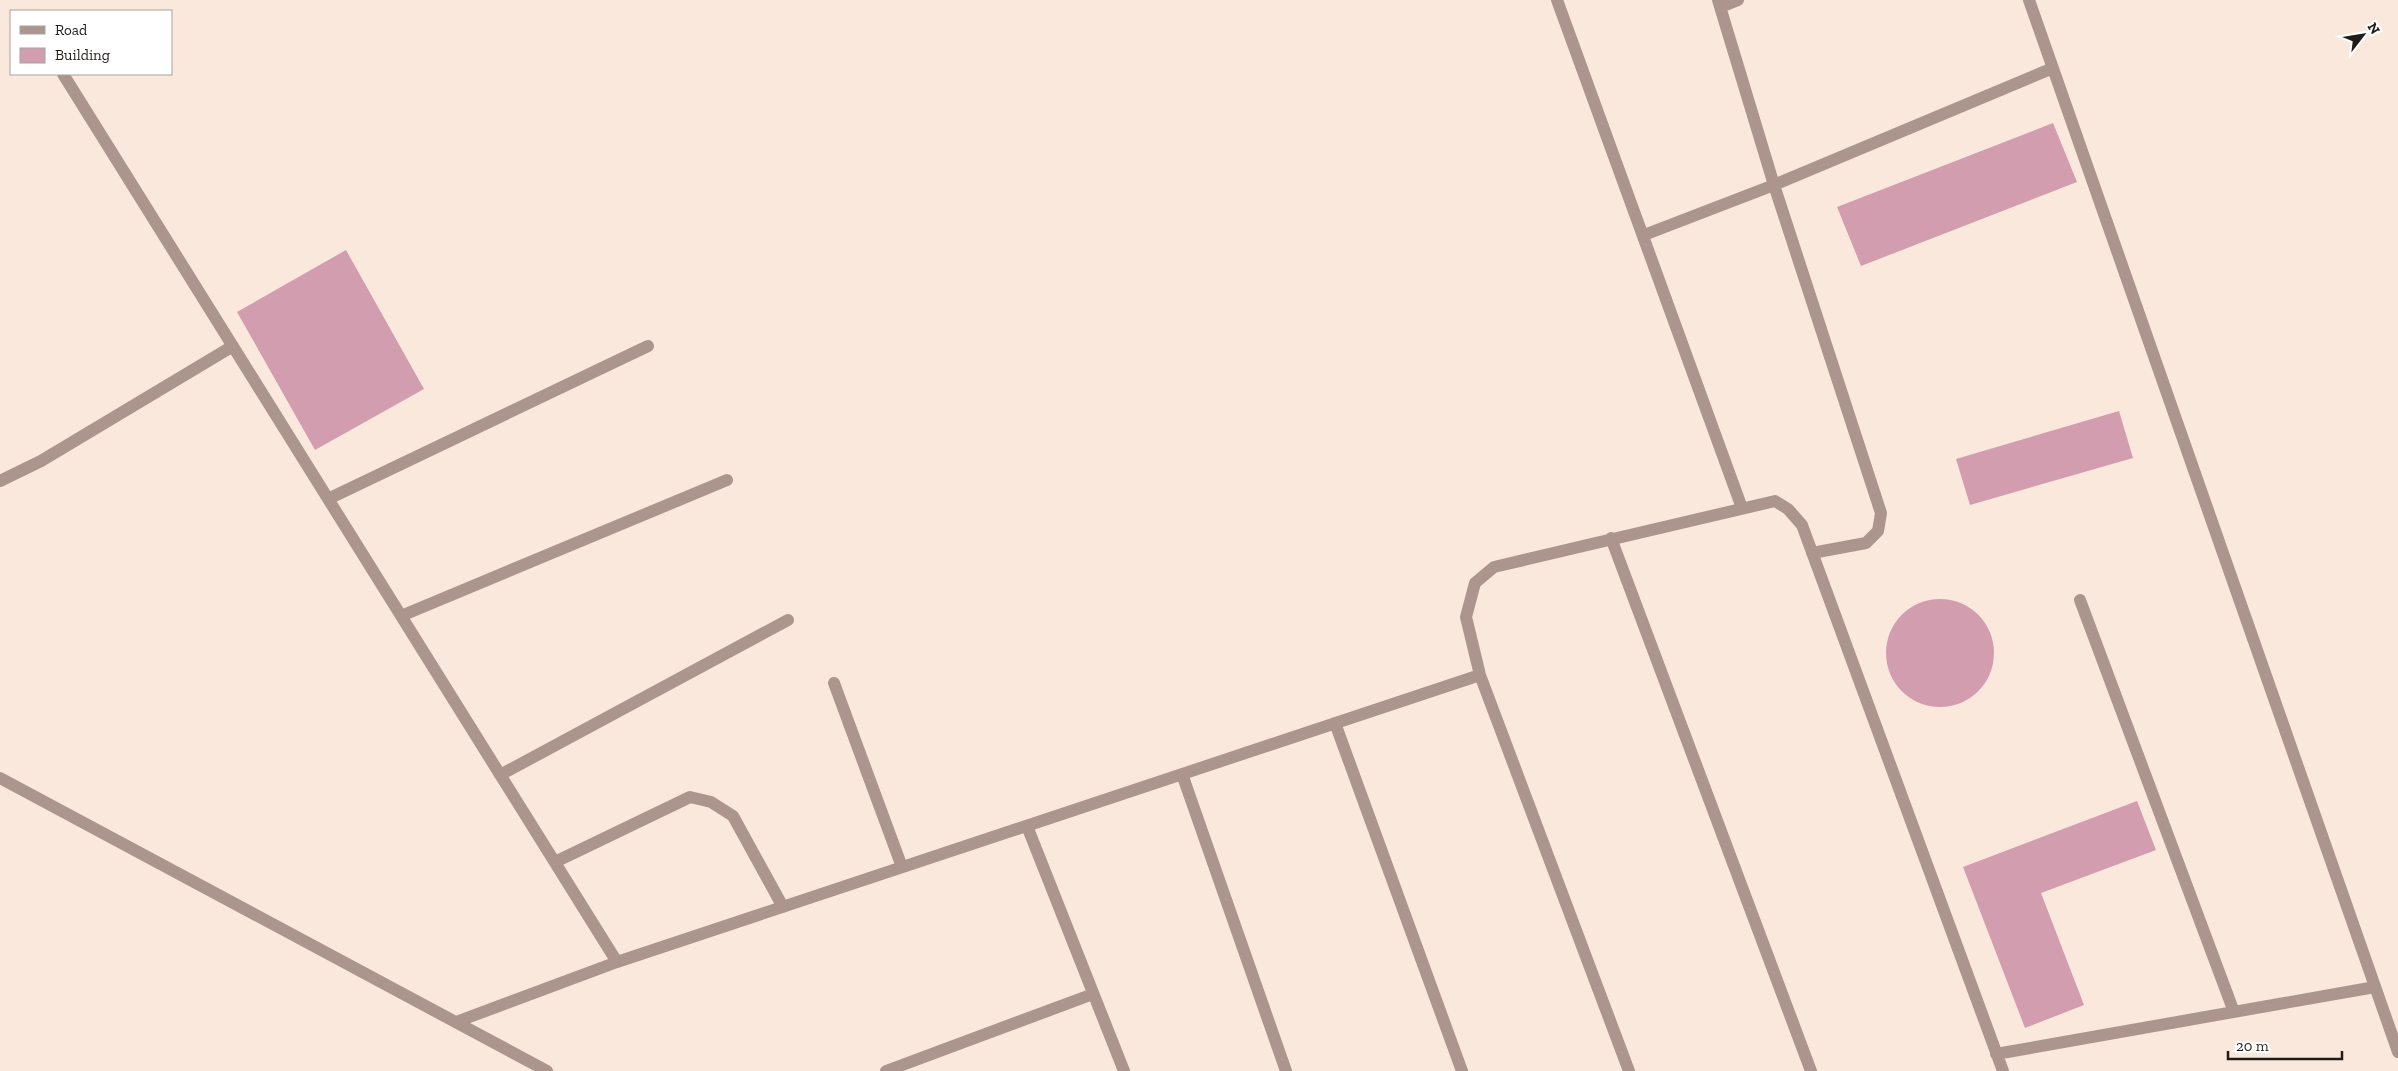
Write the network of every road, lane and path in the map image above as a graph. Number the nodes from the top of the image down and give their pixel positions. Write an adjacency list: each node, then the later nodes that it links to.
1 (1557, 0): 8 (street)
2 (1738, 0): 4 (street)
3 (2028, 0): 5 (street)
4 (1719, 3): 7 (street)
5 (2053, 68): 7 (street); 31 (street)
6 (64, 75): 9 (street)
7 (1774, 184): 8 (street); 16 (street)
8 (1644, 235): 14 (street)
9 (233, 346): 12 (street); 13 (street)
10 (648, 346): 13 (street)
11 (727, 480): 18 (street)
12 (0, 481)
13 (328, 499): 18 (street)
14 (1742, 508): 15 (street); 16 (street)
15 (1611, 538): 20 (street); 43 (street)
16 (1812, 553): 36 (street)
17 (2080, 600): 33 (street)
18 (401, 616): 24 (street)
19 (788, 620): 24 (street)
20 (1480, 675): 22 (street); 42 (street)
21 (834, 683): 28 (street)
22 (1335, 723): 23 (street); 41 (street)
23 (1182, 774): 26 (street); 40 (street)
24 (500, 775): 27 (street)
25 (0, 778): 34 (street)
26 (1028, 826): 28 (street); 32 (street)
27 (555, 862): 29 (street); 30 (street)
28 (902, 867): 29 (street)
29 (783, 907): 30 (street)
30 (617, 962): 34 (street)
31 (2375, 987): 33 (street); 35 (street)
32 (1093, 994): 38 (street); 39 (street)
33 (2234, 1012): 36 (street)
34 (456, 1022): 37 (street)
35 (2398, 1052)
36 (1996, 1054): 44 (street)
37 (547, 1071)
38 (886, 1071)
39 (1124, 1071)
40 (1286, 1071)
41 (1462, 1071)
42 (1629, 1071)
43 (1811, 1071)
44 (2003, 1071)

